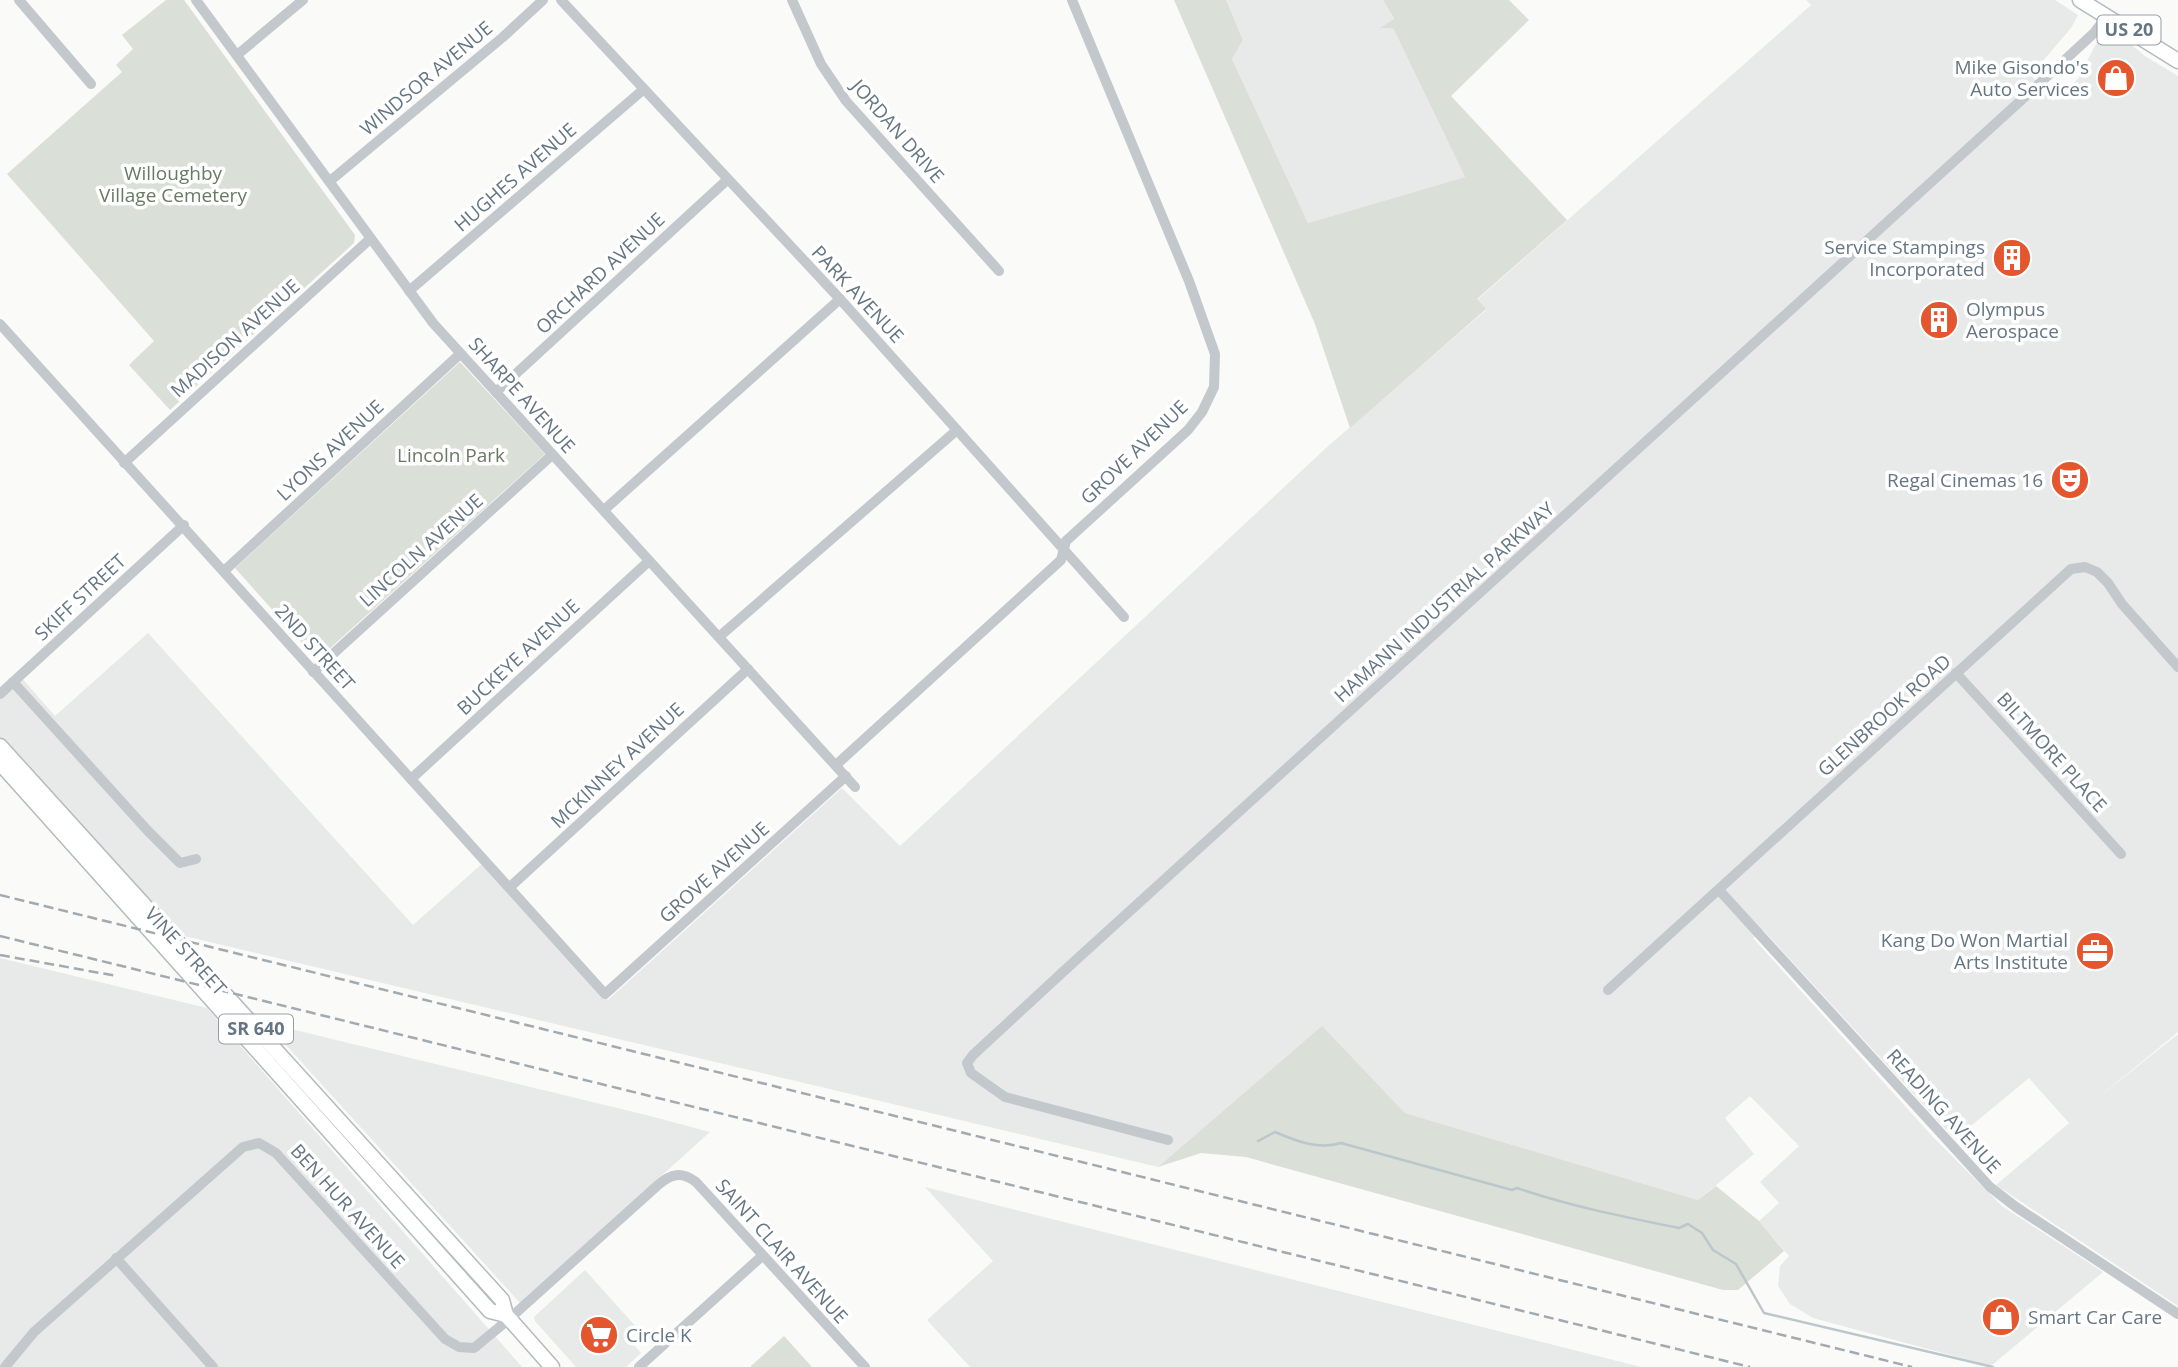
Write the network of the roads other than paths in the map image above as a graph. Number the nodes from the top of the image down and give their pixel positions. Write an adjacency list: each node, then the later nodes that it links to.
1 (19, 0): 12 (street)
2 (196, 0): 10 (street, SHARPE AVENUE)
3 (303, 0): 10 (street)
4 (543, 0): 15 (street, WINDSOR AVENUE)
5 (561, 0): 13 (street, PARK AVENUE)
6 (792, 0): 17 (street, JORDAN DRIVE)
7 (1072, 0): 28 (street, GROVE AVENUE)
8 (2080, 0): 9 (main road, US 20)
9 (2106, 17): 11 (main road, US 20); 51 (street, HAMANN INDUSTRIAL PARKWAY)
10 (237, 55): 15 (street, SHARPE AVENUE)
11 (2178, 61)
12 (92, 84)
13 (644, 89): 14 (street, PARK AVENUE); 18 (street, HUGHES AVENUE)
14 (727, 180): 19 (street, PARK AVENUE); 22 (street, ORCHARD AVENUE)
15 (330, 181): 16 (street, SHARPE AVENUE)
16 (370, 239): 18 (street, SHARPE AVENUE); 25 (street, MADISON AVENUE)
17 (999, 271)
18 (410, 291): 21 (street, SHARPE AVENUE)
19 (841, 299): 23 (street, PARK AVENUE); 26 (street)
20 (0, 324): 25 (street, 2ND STREET)
21 (460, 354): 22 (street, SHARPE AVENUE); 30 (street, LYONS AVENUE)
22 (496, 392): 24 (street, SHARPE AVENUE)
23 (957, 429): 28 (street, PARK AVENUE); 32 (street)
24 (552, 455): 26 (street, SHARPE AVENUE); 35 (street, LINCOLN AVENUE)
25 (124, 463): 27 (street, 2ND STREET)
26 (604, 510): 29 (street, SHARPE AVENUE)
27 (184, 525): 30 (street, 2ND STREET); 37 (street, SKIFF STREET)
28 (1065, 551): 31 (street, PARK AVENUE); 41 (street, GROVE AVENUE)
29 (649, 561): 32 (street, SHARPE AVENUE); 43 (street, BUCKEYE AVENUE)
30 (224, 571): 35 (street, 2ND STREET)
31 (1124, 617)
32 (720, 636): 34 (street, SHARPE AVENUE)
33 (2178, 667): 36 (street, GLENBROOK ROAD)
34 (748, 669): 41 (street, SHARPE AVENUE); 47 (street, MCKINNEY AVENUE)
35 (313, 672): 43 (street, 2ND STREET)
36 (1956, 673): 45 (street, BILTMORE PLACE); 48 (street, GLENBROOK ROAD)
37 (13, 682): 38 (street, SKIFF STREET); 46 (street)
38 (0, 694)
39 (0, 746): 55 (main road, VINE STREET / SR 640)
40 (0, 763): 55 (main road, VINE STREET / SR 640)
41 (836, 765): 42 (street, SHARPE AVENUE)
42 (846, 776): 44 (street, SHARPE AVENUE); 50 (street, GROVE AVENUE)
43 (411, 779): 47 (street, 2ND STREET)
44 (855, 787)
45 (2121, 854)
46 (196, 859)
47 (510, 887): 50 (street, 2ND STREET)
48 (1719, 890): 49 (street, GLENBROOK ROAD); 54 (street, READING AVENUE)
49 (1608, 990)
50 (605, 994)
51 (1168, 1140)
52 (762, 1256): 55 (street, SAINT CLAIR AVENUE); 59 (street); 60 (street, SAINT CLAIR AVENUE)
53 (116, 1258): 55 (street, BEN HUR AVENUE); 56 (street, BEN HUR AVENUE); 57 (street)
54 (2178, 1314)
55 (508, 1317): 58 (main road, VINE STREET / SR 640)
56 (5, 1367)
57 (213, 1367)
58 (552, 1367)
59 (639, 1367)
60 (865, 1367)

